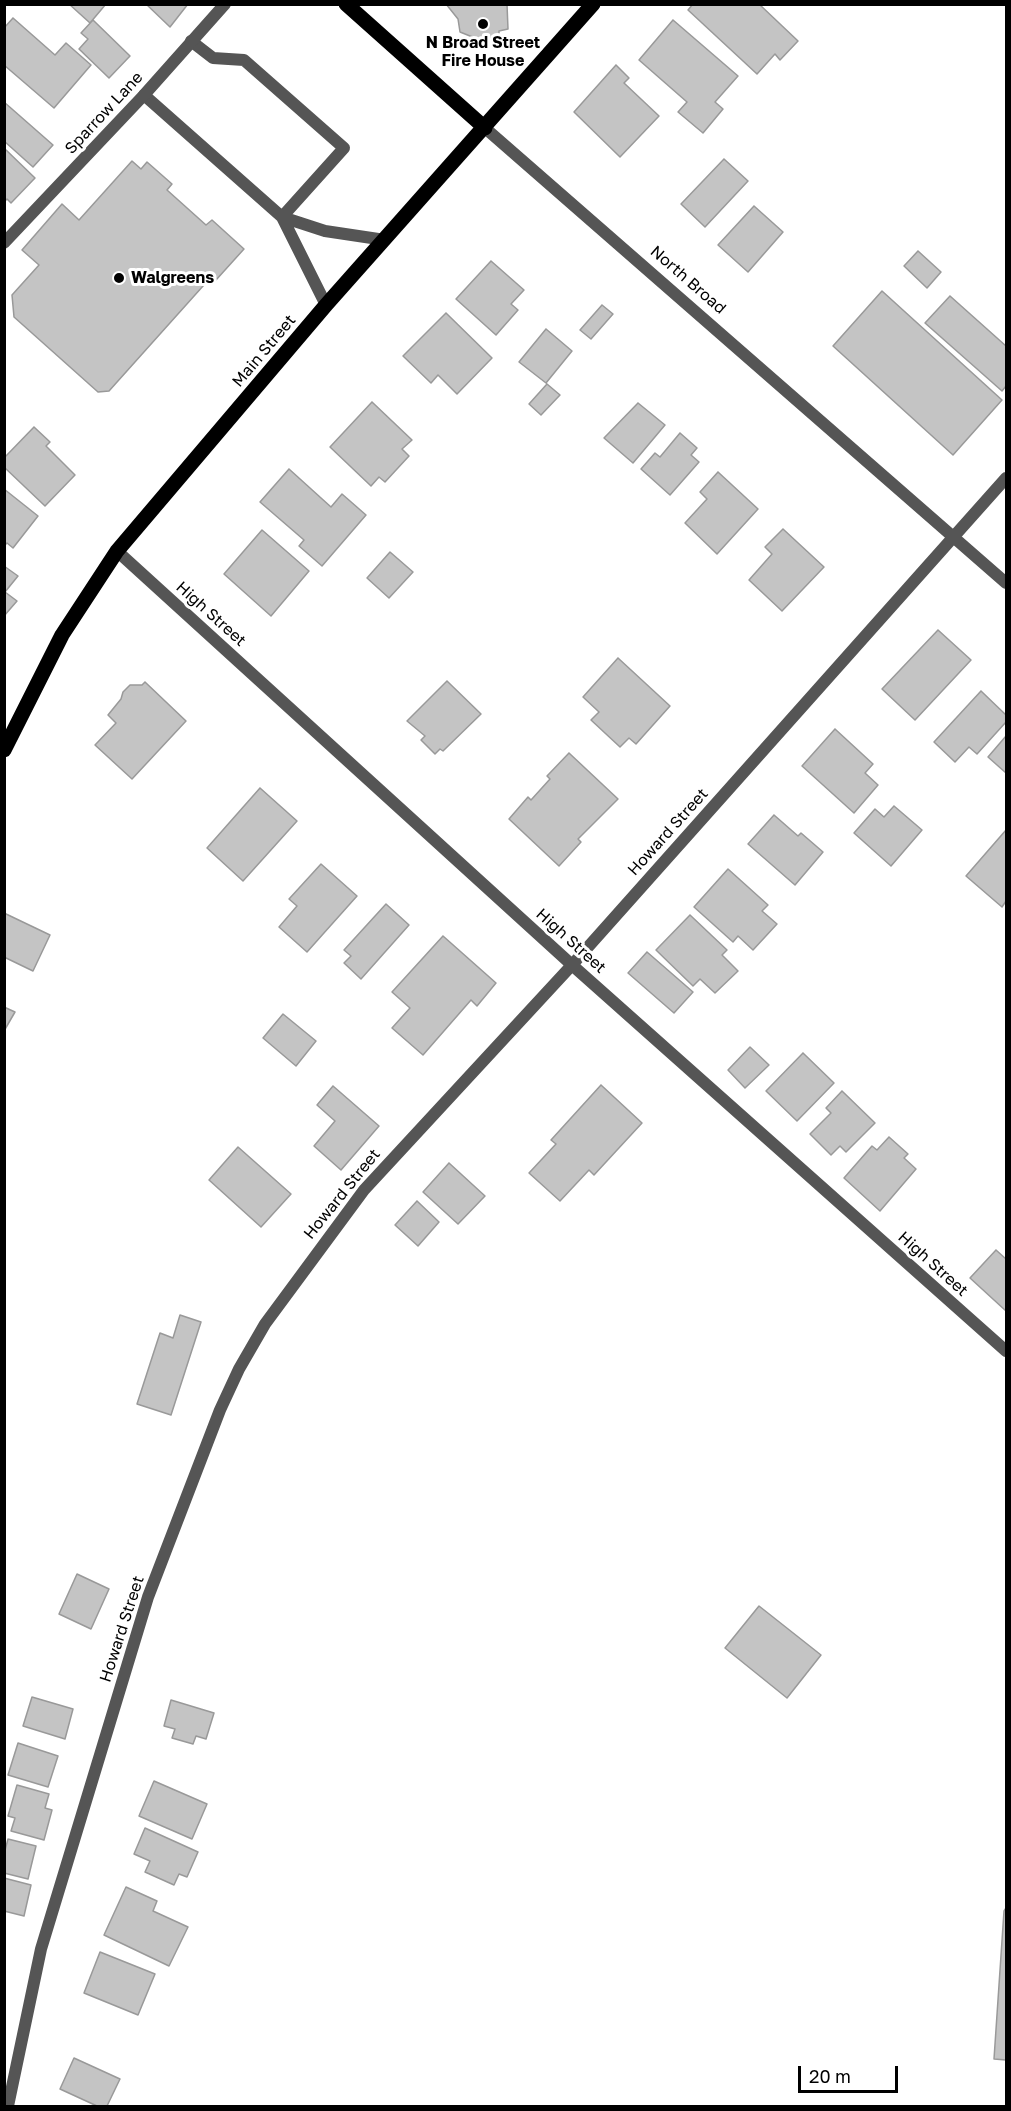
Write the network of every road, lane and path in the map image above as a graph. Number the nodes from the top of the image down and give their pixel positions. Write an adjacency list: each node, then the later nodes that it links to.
1 (225, 4): 4 (street, Sparrow Lane)
2 (345, 4): 6 (main road, North Broad)
3 (592, 4): 6 (main road, Main Street)
4 (191, 41): 5 (street, Sparrow Lane); 7 (street)
5 (144, 95): 7 (street); 9 (street, Sparrow Lane)
6 (485, 128): 8 (main road, Main Street); 12 (street, North Broad)
7 (282, 217): 8 (street); 10 (street)
8 (385, 240): 10 (main road, Main Street)
9 (4, 243)
10 (326, 305): 13 (main road, Main Street)
11 (1006, 478): 12 (street, Howard Street)
12 (954, 536): 14 (street, North Broad); 16 (street, Howard Street)
13 (117, 550): 15 (main road, Main Street); 16 (street, High Street)
14 (1006, 583)
15 (4, 750)
16 (572, 965): 17 (street, High Street); 18 (street, Howard Street)
17 (1006, 1352)
18 (8, 2106)

